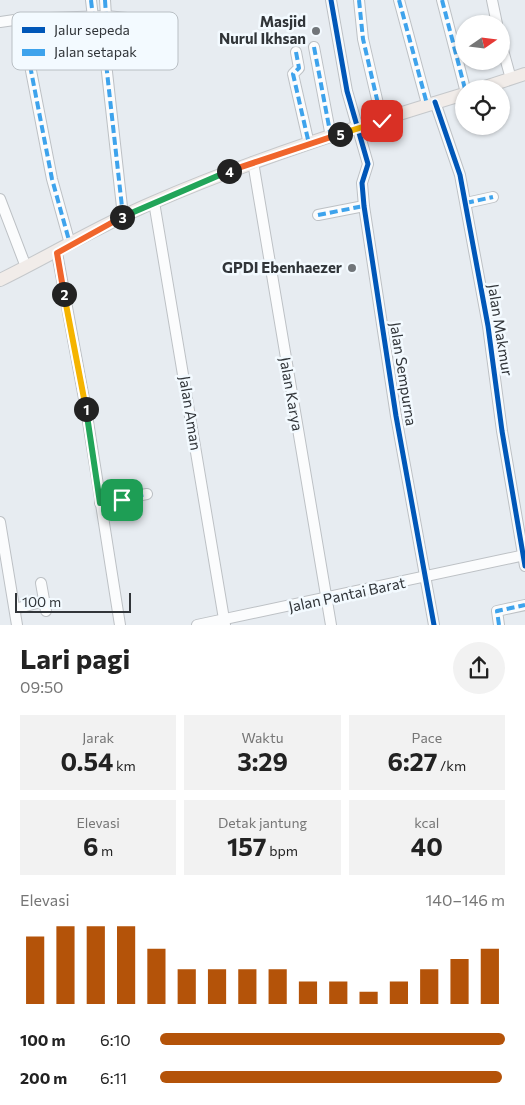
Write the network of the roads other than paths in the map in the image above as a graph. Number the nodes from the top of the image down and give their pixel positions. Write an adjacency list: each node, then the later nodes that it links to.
1 (331, 0): 19 (street, Jalan Sempurna)
2 (358, 0): 18 (street)
3 (399, 0): 17 (street, Jalan Makmur)
4 (442, 0): 14 (street)
5 (492, 0): 6 (street)
6 (495, 15)
7 (314, 47): 20 (street)
8 (296, 52): 21 (street)
9 (31, 70): 30 (street)
10 (107, 70): 29 (street)
11 (509, 70): 13 (street)
12 (525, 74): 13 (main road)
13 (512, 79): 15 (main road)
14 (463, 80)
15 (509, 80)
16 (455, 96): 17 (main road)
17 (431, 103): 18 (main road); 26 (street, Jalan Makmur)
18 (382, 121): 19 (main road)
19 (356, 128): 20 (main road); 27 (street, Jalan Sempurna)
20 (331, 137): 21 (main road)
21 (309, 144): 22 (main road)
22 (253, 162): 25 (main road); 40 (street, Jalan Karya)
23 (493, 197): 26 (street)
24 (0, 199): 32 (street)
25 (154, 202): 29 (main road); 43 (street, Jalan Aman)
26 (466, 203): 37 (street, Jalan Makmur)
27 (364, 206): 28 (street); 38 (street, Jalan Sempurna)
28 (318, 215)
29 (123, 216): 30 (main road)
30 (70, 244): 31 (main road)
31 (57, 253): 32 (main road); 35 (street)
32 (26, 267): 33 (main road)
33 (0, 280)
34 (147, 494): 35 (street)
35 (100, 503): 45 (street)
36 (0, 522): 42 (street)
37 (524, 559): 38 (street, Jalan Pantai Barat)
38 (427, 578): 40 (street, Jalan Pantai Barat); 48 (street, Jalan Sempurna)
39 (41, 583): 42 (street)
40 (327, 599): 43 (street, Jalan Pantai Barat); 47 (street, Jalan Karya)
41 (525, 605): 49 (street)
42 (14, 608): 44 (street)
43 (224, 622): 46 (street, Jalan Pantai Barat)
44 (17, 625)
45 (120, 625)
46 (197, 625)
47 (331, 625)
48 (434, 625)
49 (499, 625)

